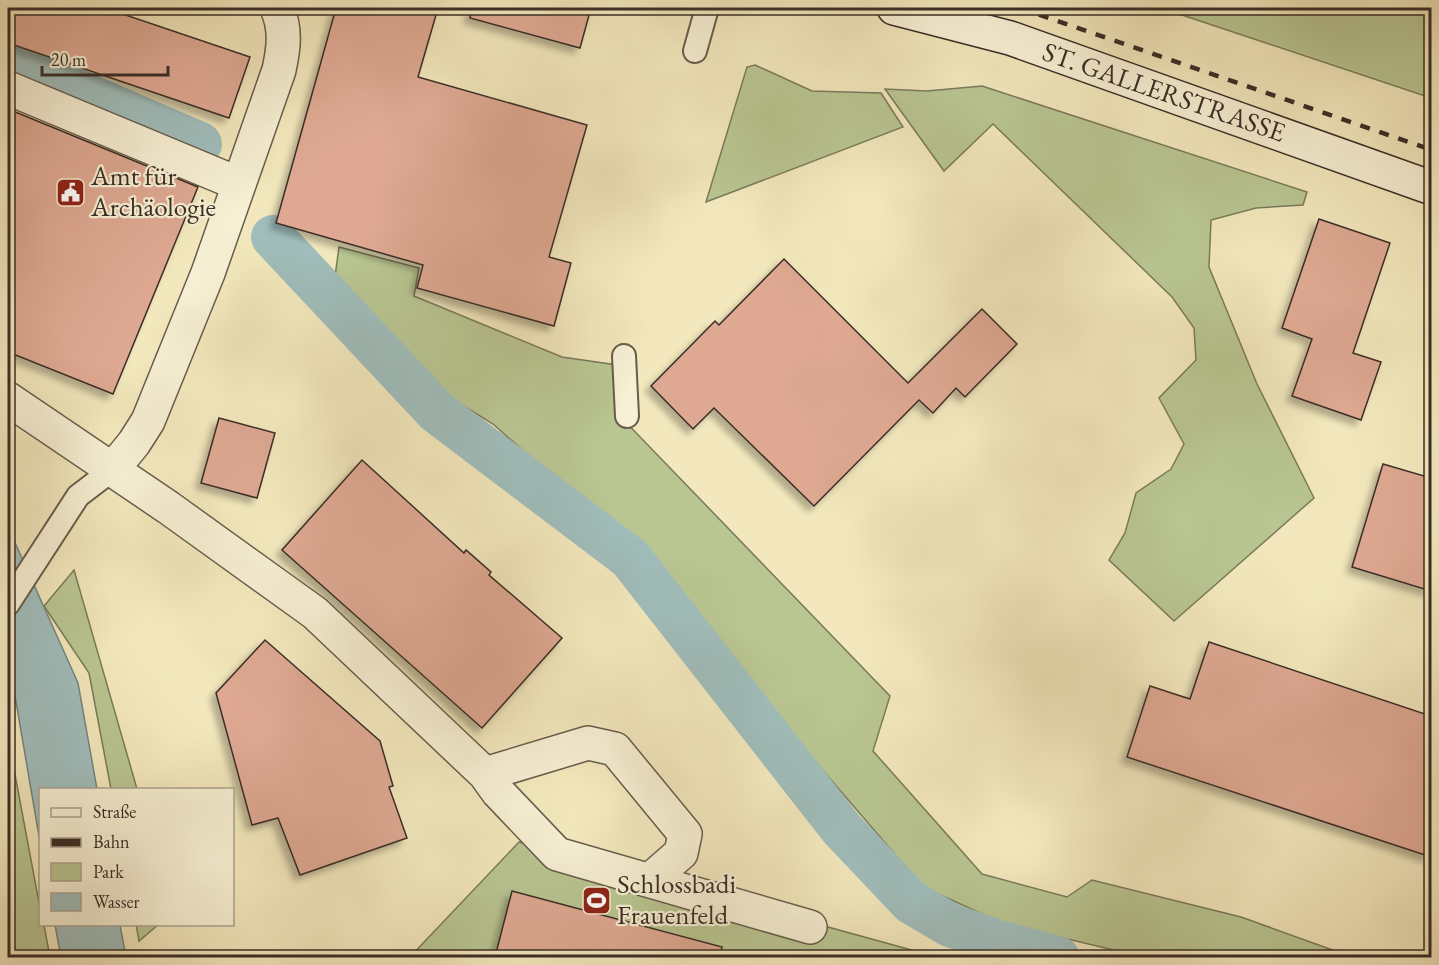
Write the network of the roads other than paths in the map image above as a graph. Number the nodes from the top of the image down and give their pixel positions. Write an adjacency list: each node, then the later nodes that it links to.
1 (277, 8): 6 (street)
2 (707, 8): 4 (lane)
3 (894, 8): 7 (street, ST. GALLERSTRASSE)
4 (695, 51)
5 (8, 88): 6 (street)
6 (238, 184): 11 (street)
7 (1431, 188)
8 (624, 356): 10 (lane)
9 (8, 399): 11 (street)
10 (627, 416)
11 (112, 471): 12 (lane); 13 (street)
12 (8, 604)
13 (485, 774): 14 (street); 14 (street)
14 (650, 880): 15 (street)
15 (810, 927)

